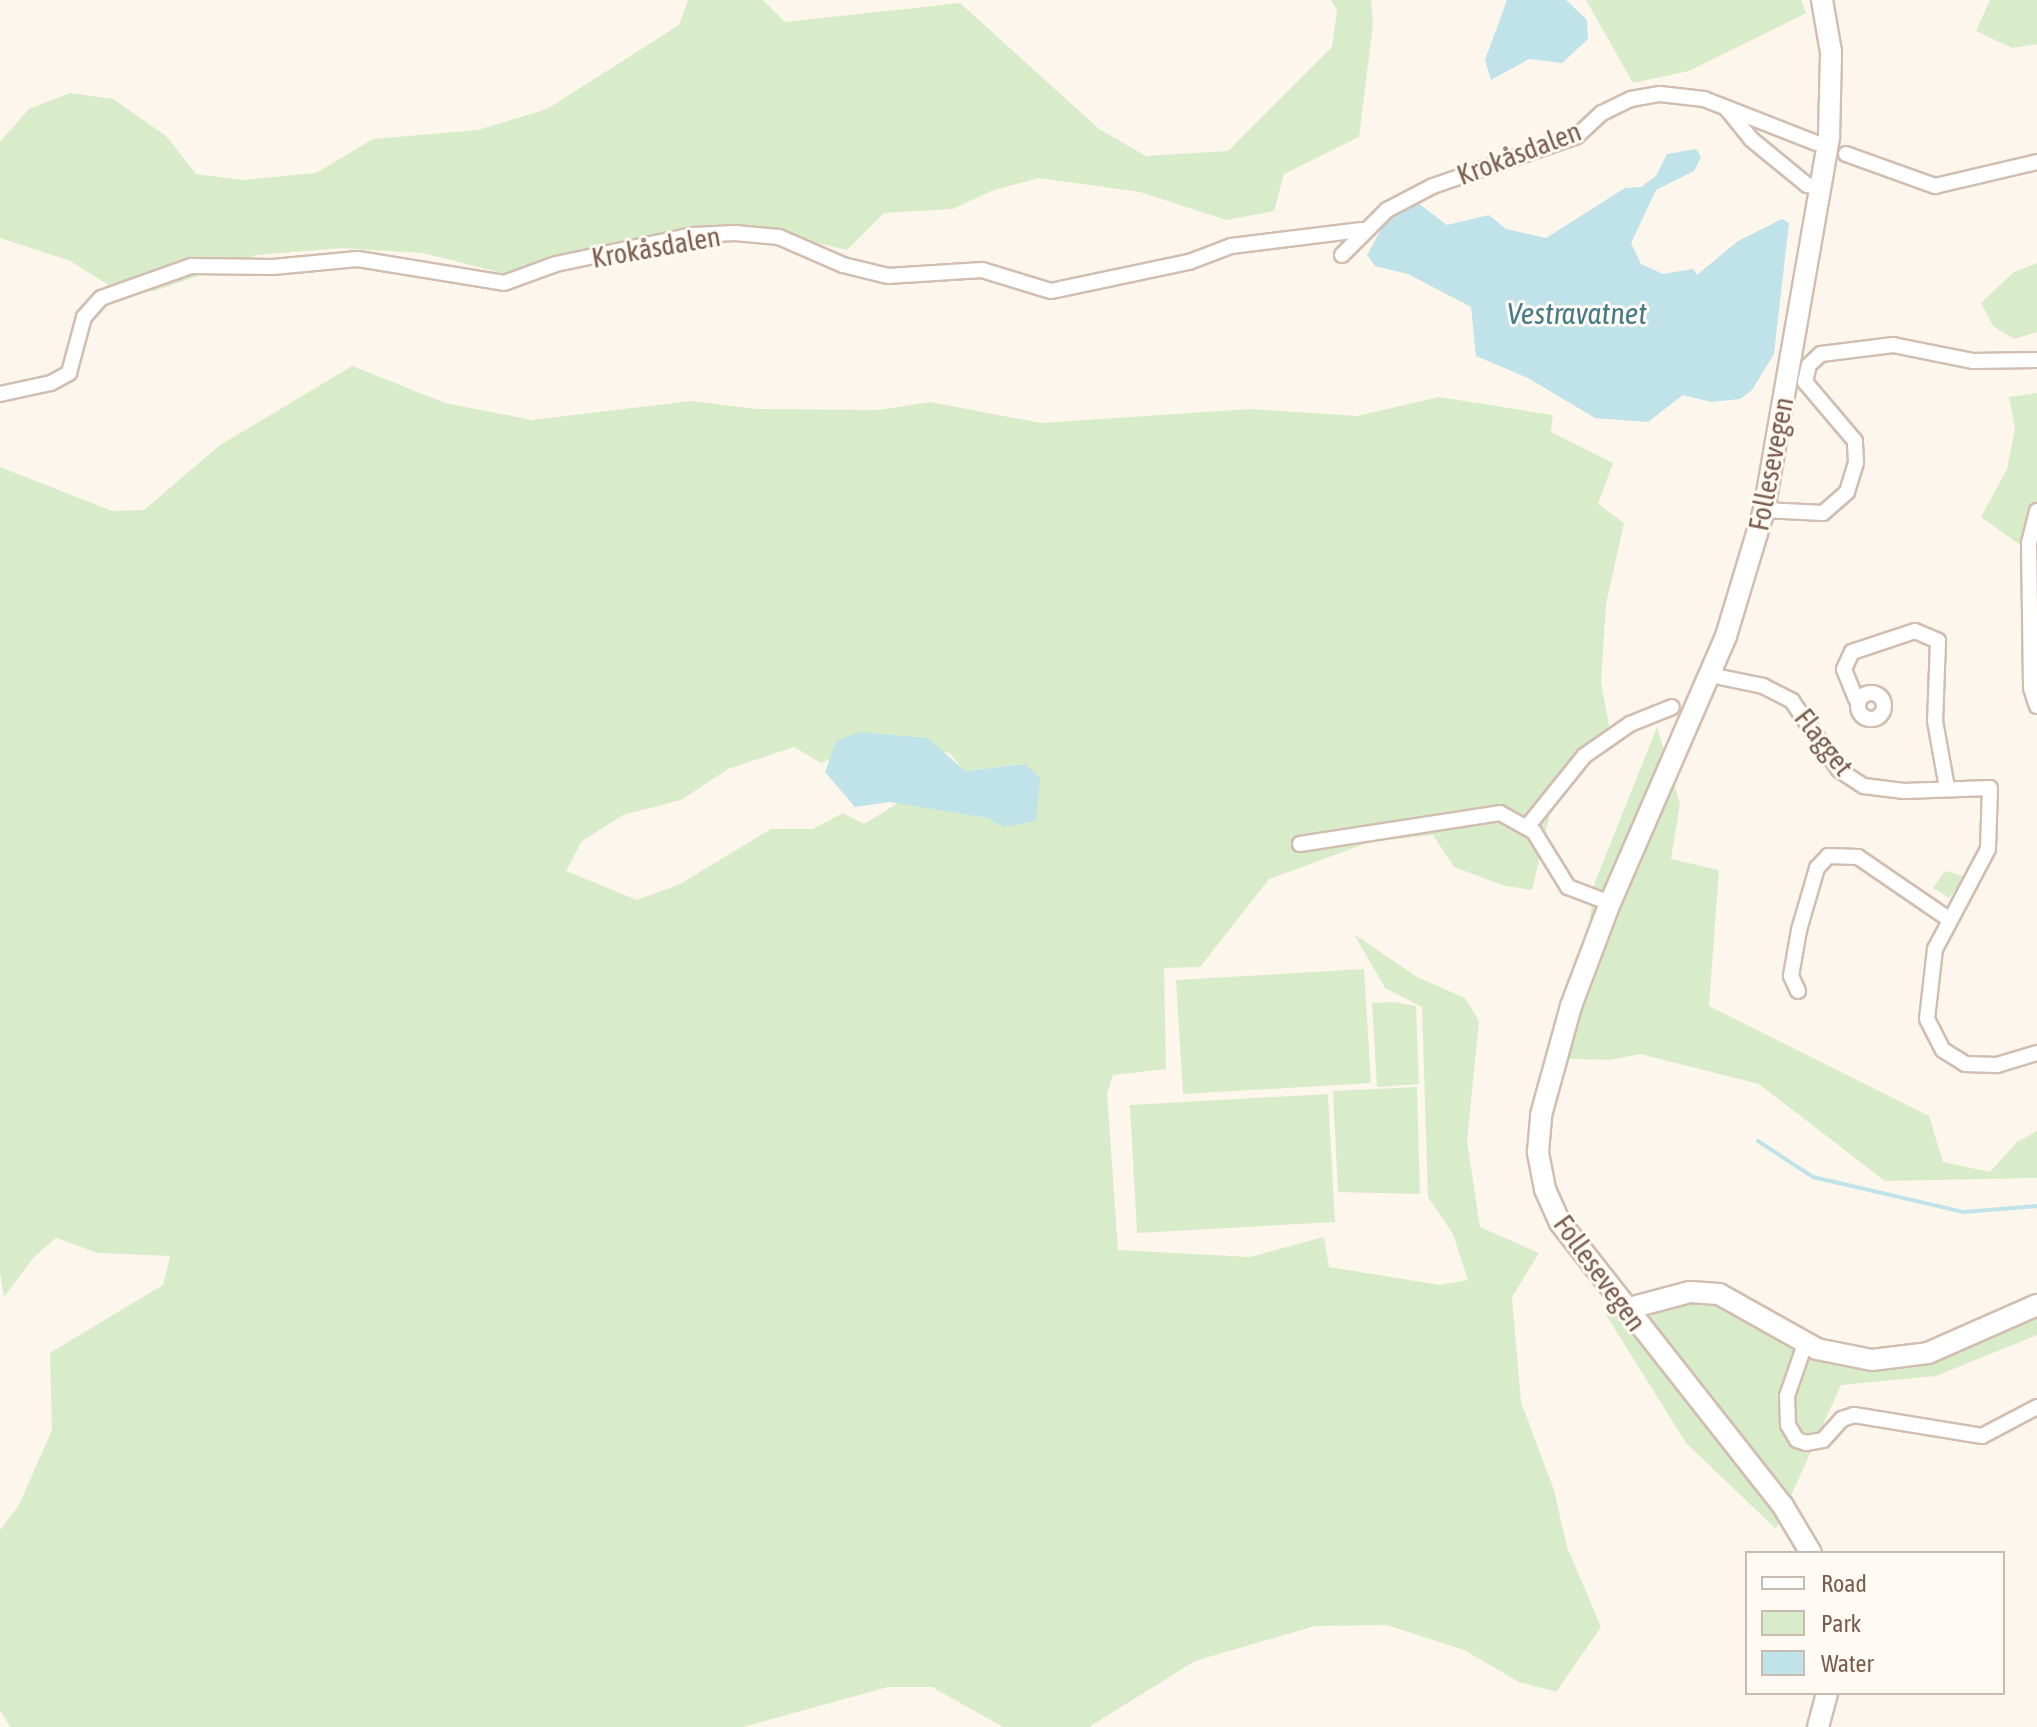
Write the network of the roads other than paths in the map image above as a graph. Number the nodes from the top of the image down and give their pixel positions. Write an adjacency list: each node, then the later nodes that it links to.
1 (1822, 0): 6 (main road, Follesevegen)
2 (1726, 109): 3 (street, Krokåsdalen); 6 (street); 7 (street, Krokåsdalen)
3 (1816, 143)
4 (1846, 154): 5 (street)
5 (2037, 162)
6 (1821, 188): 11 (main road, Follesevegen)
7 (1362, 230): 8 (street, Krokåsdalen); 10 (street, Krokåsdalen)
8 (1342, 255)
9 (2037, 360): 11 (street)
10 (0, 394)
11 (1764, 510): 13 (main road, Follesevegen)
12 (2037, 511): 15 (street)
13 (1710, 675): 17 (street, Flagget); 20 (main road, Follesevegen)
14 (1856, 699): 17 (street)
15 (2037, 706)
16 (1672, 707): 18 (street)
17 (1947, 788): 21 (street, Flagget)
18 (1527, 827): 19 (street); 20 (street)
19 (1300, 844)
20 (1610, 903): 26 (main road, Follesevegen)
21 (1947, 918): 22 (street); 23 (street)
22 (1798, 991)
23 (2037, 1053)
24 (1671, 1296): 26 (main road); 27 (main road); 28 (main road)
25 (2037, 1305): 28 (main road)
26 (1626, 1309): 27 (main road, Follesevegen)
27 (1640, 1327): 30 (main road, Follesevegen)
28 (1805, 1344): 29 (street)
29 (2037, 1407)
30 (1810, 1551)
31 (1826, 1695): 32 (main road)
32 (1818, 1727)

